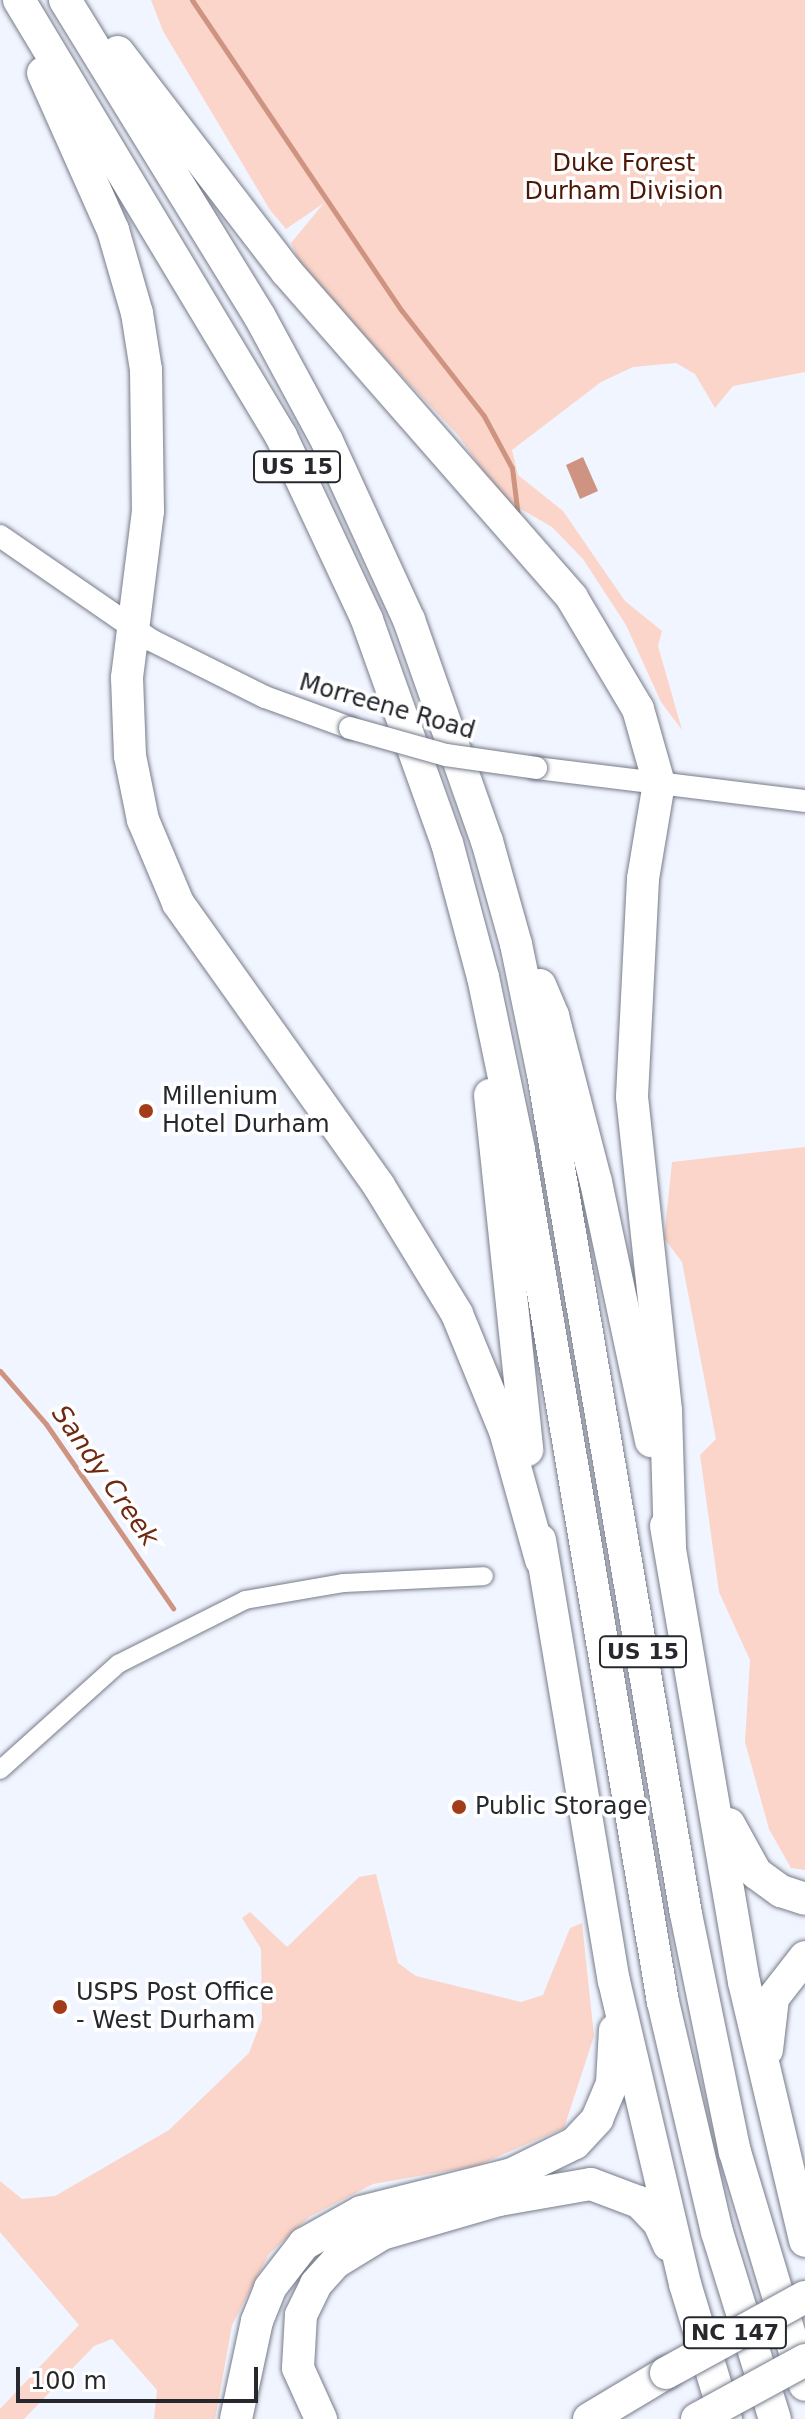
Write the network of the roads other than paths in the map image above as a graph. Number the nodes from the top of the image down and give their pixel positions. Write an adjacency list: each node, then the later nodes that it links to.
1 (6, 0): 6 (highway)
2 (19, 0): 10 (highway, US 15)
3 (65, 0): 9 (highway, US 15)
4 (77, 0): 7 (highway)
5 (0, 536): 6 (street, Morreene Road)
6 (133, 629): 7 (street, Morreene Road, bridge); 12 (highway)
7 (659, 783): 8 (street, Morreene Road); 11 (highway)
8 (805, 801)
9 (508, 913): 11 (highway); 24 (highway, US 15)
10 (483, 977): 12 (highway); 30 (highway, US 15)
11 (670, 1547): 15 (highway)
12 (541, 1560): 18 (highway)
13 (484, 1576): 14 (street)
14 (0, 1770)
15 (712, 1788): 16 (highway); 19 (highway)
16 (805, 1899)
17 (805, 1957): 19 (highway)
18 (614, 1981): 21 (highway); 26 (highway)
19 (765, 2081): 20 (highway)
20 (805, 2241)
21 (685, 2284): 27 (highway); 29 (highway)
22 (805, 2297): 25 (highway, NC 147, bridge)
23 (805, 2360): 28 (highway, NC 147, bridge)
24 (805, 2385)
25 (590, 2417)
26 (236, 2419)
27 (321, 2419)
28 (697, 2419)
29 (726, 2419)
30 (775, 2419)

